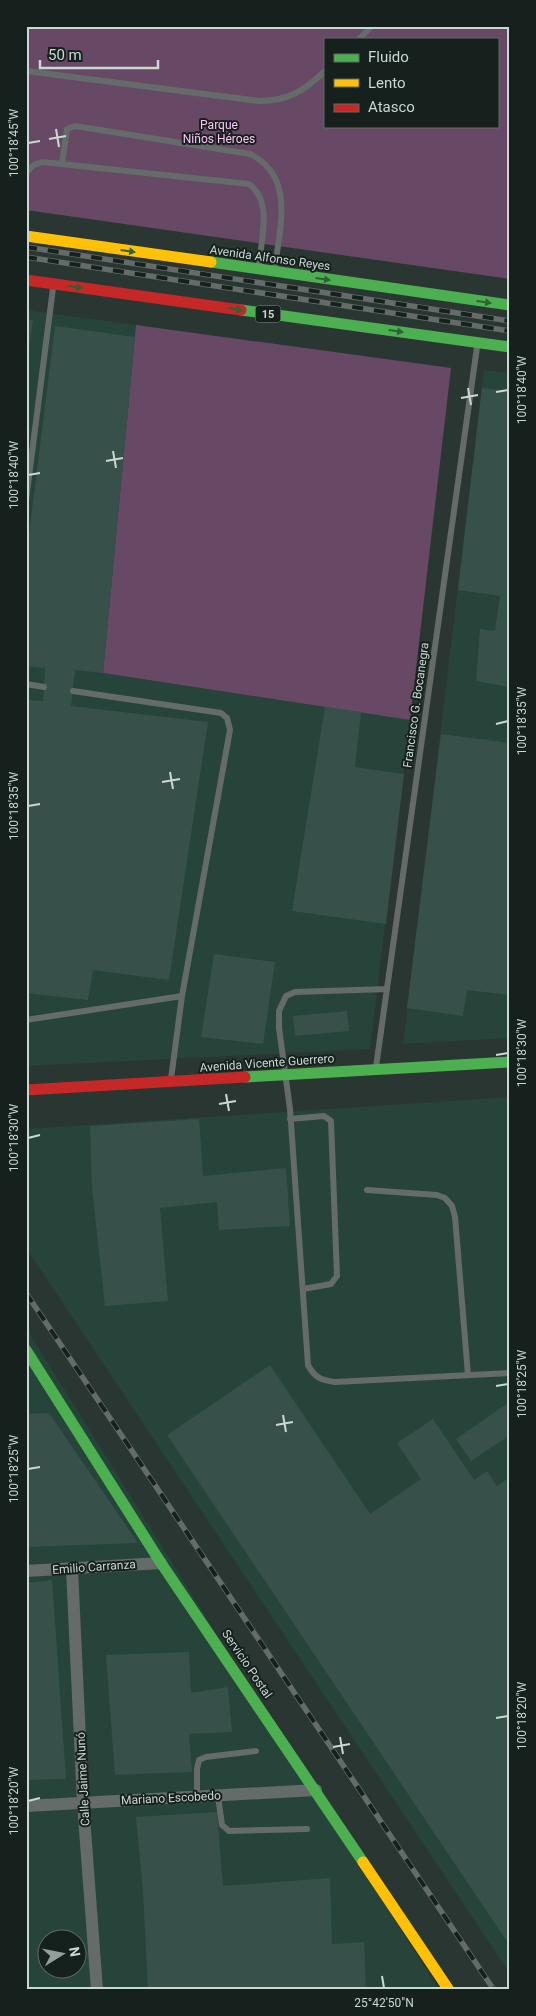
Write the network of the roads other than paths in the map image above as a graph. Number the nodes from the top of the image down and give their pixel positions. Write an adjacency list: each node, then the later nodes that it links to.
1 (372, 26): 2 (lane)
2 (360, 38)
3 (26, 71): 4 (lane)
4 (324, 73)
5 (62, 164): 6 (lane); 8 (lane); 9 (lane)
6 (26, 173)
7 (27, 236): 8 (main road, Avenida Alfonso Reyes, one-way to 8)
8 (258, 270): 9 (main road, Avenida Alfonso Reyes)
9 (275, 273): 12 (main road, Avenida Alfonso Reyes, one-way to 12)
10 (26, 280): 11 (main road, 15)
11 (53, 284): 13 (main road, 15, one-way to 13); 15 (lane)
12 (506, 303)
13 (478, 343): 14 (main road, 15); 19 (lane, Francisco G. Bocanegra)
14 (510, 347)
15 (26, 500)
16 (26, 684): 17 (lane)
17 (44, 687)
18 (72, 691): 20 (lane)
19 (387, 989): 23 (lane, Francisco G. Bocanegra); 24 (lane)
20 (182, 996): 21 (lane); 25 (lane)
21 (26, 1020)
22 (510, 1062): 23 (main road, Avenida Vicente Guerrero)
23 (376, 1070): 24 (main road, Avenida Vicente Guerrero)
24 (286, 1076): 25 (main road, Avenida Vicente Guerrero); 27 (lane)
25 (170, 1083): 26 (main road, Avenida Vicente Guerrero)
26 (26, 1090)
27 (290, 1119): 29 (lane); 29 (lane)
28 (367, 1190): 32 (lane)
29 (303, 1289): 32 (lane)
30 (26, 1350): 33 (main road, Servicio Postal)
31 (510, 1373): 32 (lane)
32 (468, 1375)
33 (162, 1563): 34 (street, Emilio Carranza); 37 (main road, Servicio Postal)
34 (72, 1569): 35 (street, Emilio Carranza); 40 (street, Calle Jaime Nunó)
35 (26, 1571)
36 (256, 1751): 39 (lane)
37 (316, 1790): 38 (street, Mariano Escobedo); 44 (main road, Servicio Postal)
38 (218, 1796): 39 (street, Mariano Escobedo); 42 (lane)
39 (197, 1797): 40 (street, Mariano Escobedo)
40 (84, 1803): 41 (street, Mariano Escobedo); 43 (street, Calle Jaime Nunó)
41 (26, 1806)
42 (307, 1830)
43 (97, 1990)
44 (449, 1990)

